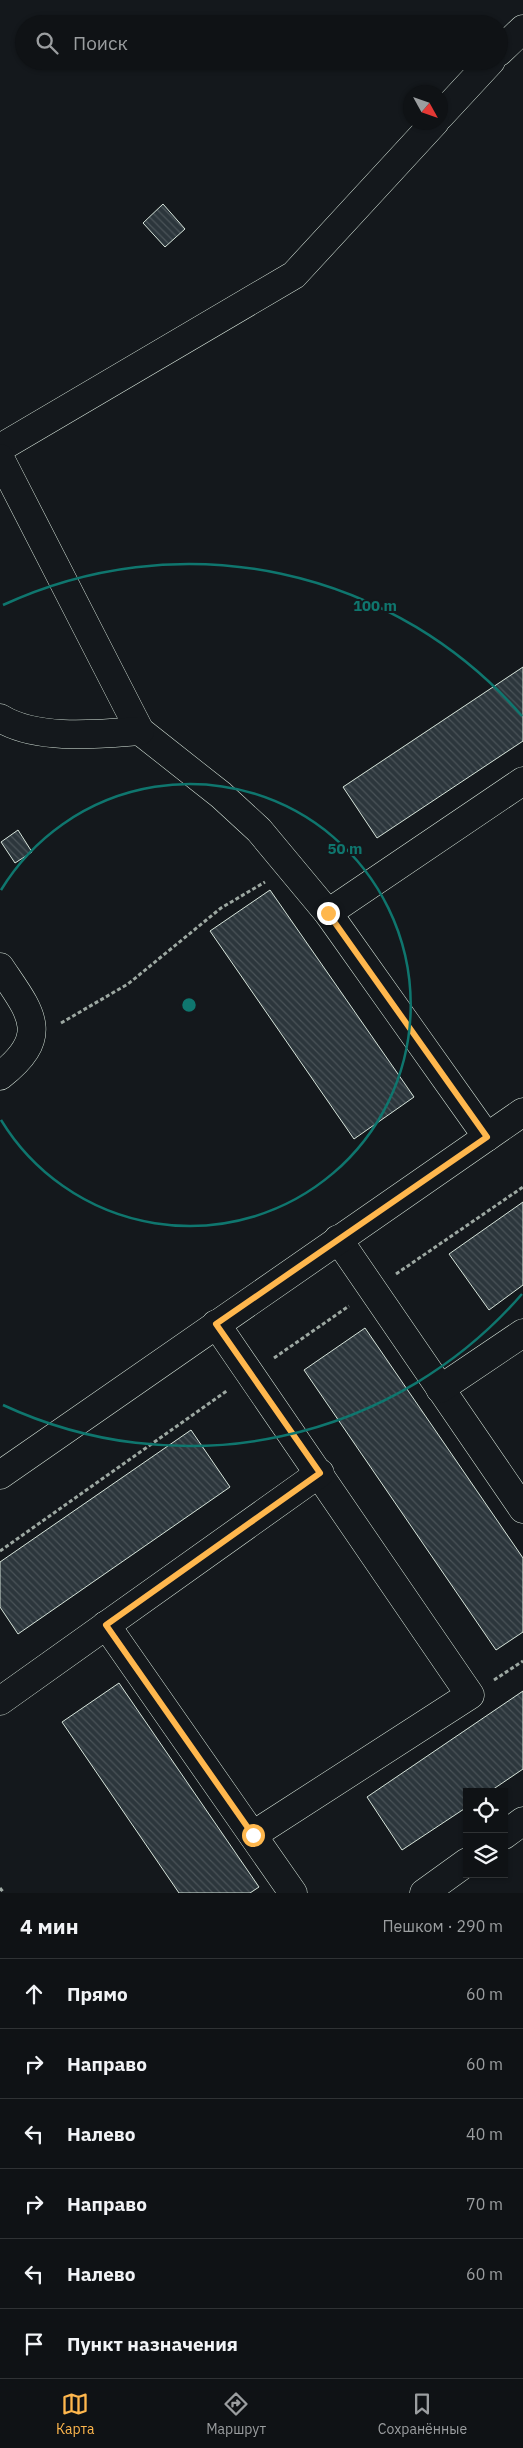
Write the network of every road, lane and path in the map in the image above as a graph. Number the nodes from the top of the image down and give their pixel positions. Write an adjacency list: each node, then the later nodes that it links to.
1 (523, 29): 2 (street)
2 (508, 43)
3 (483, 70): 4 (street)
4 (448, 107)
5 (427, 130): 6 (street)
6 (0, 448)
7 (0, 458): 9 (street)
8 (0, 718): 9 (street)
9 (140, 731): 11 (street)
10 (523, 781): 12 (street)
11 (290, 867): 12 (street); 14 (path)
12 (328, 913): 17 (street)
13 (0, 967): 14 (street)
14 (32, 1034): 15 (street)
15 (0, 1076)
16 (523, 1112): 17 (street)
17 (487, 1137): 18 (street)
18 (338, 1239): 19 (street); 21 (street)
19 (216, 1324): 22 (street); 23 (street)
20 (523, 1333): 21 (street)
21 (440, 1388): 24 (street)
22 (320, 1473): 25 (street); 27 (street)
23 (0, 1476)
24 (523, 1509)
25 (106, 1625): 28 (street); 31 (street)
26 (523, 1661): 27 (path)
27 (470, 1695): 31 (street)
28 (0, 1701)
29 (523, 1821): 30 (street)
30 (507, 1833)
31 (253, 1835): 35 (street)
32 (463, 1865): 36 (street)
33 (0, 1888): 34 (path)
34 (4, 1893)
35 (293, 1893)
36 (424, 1893)

